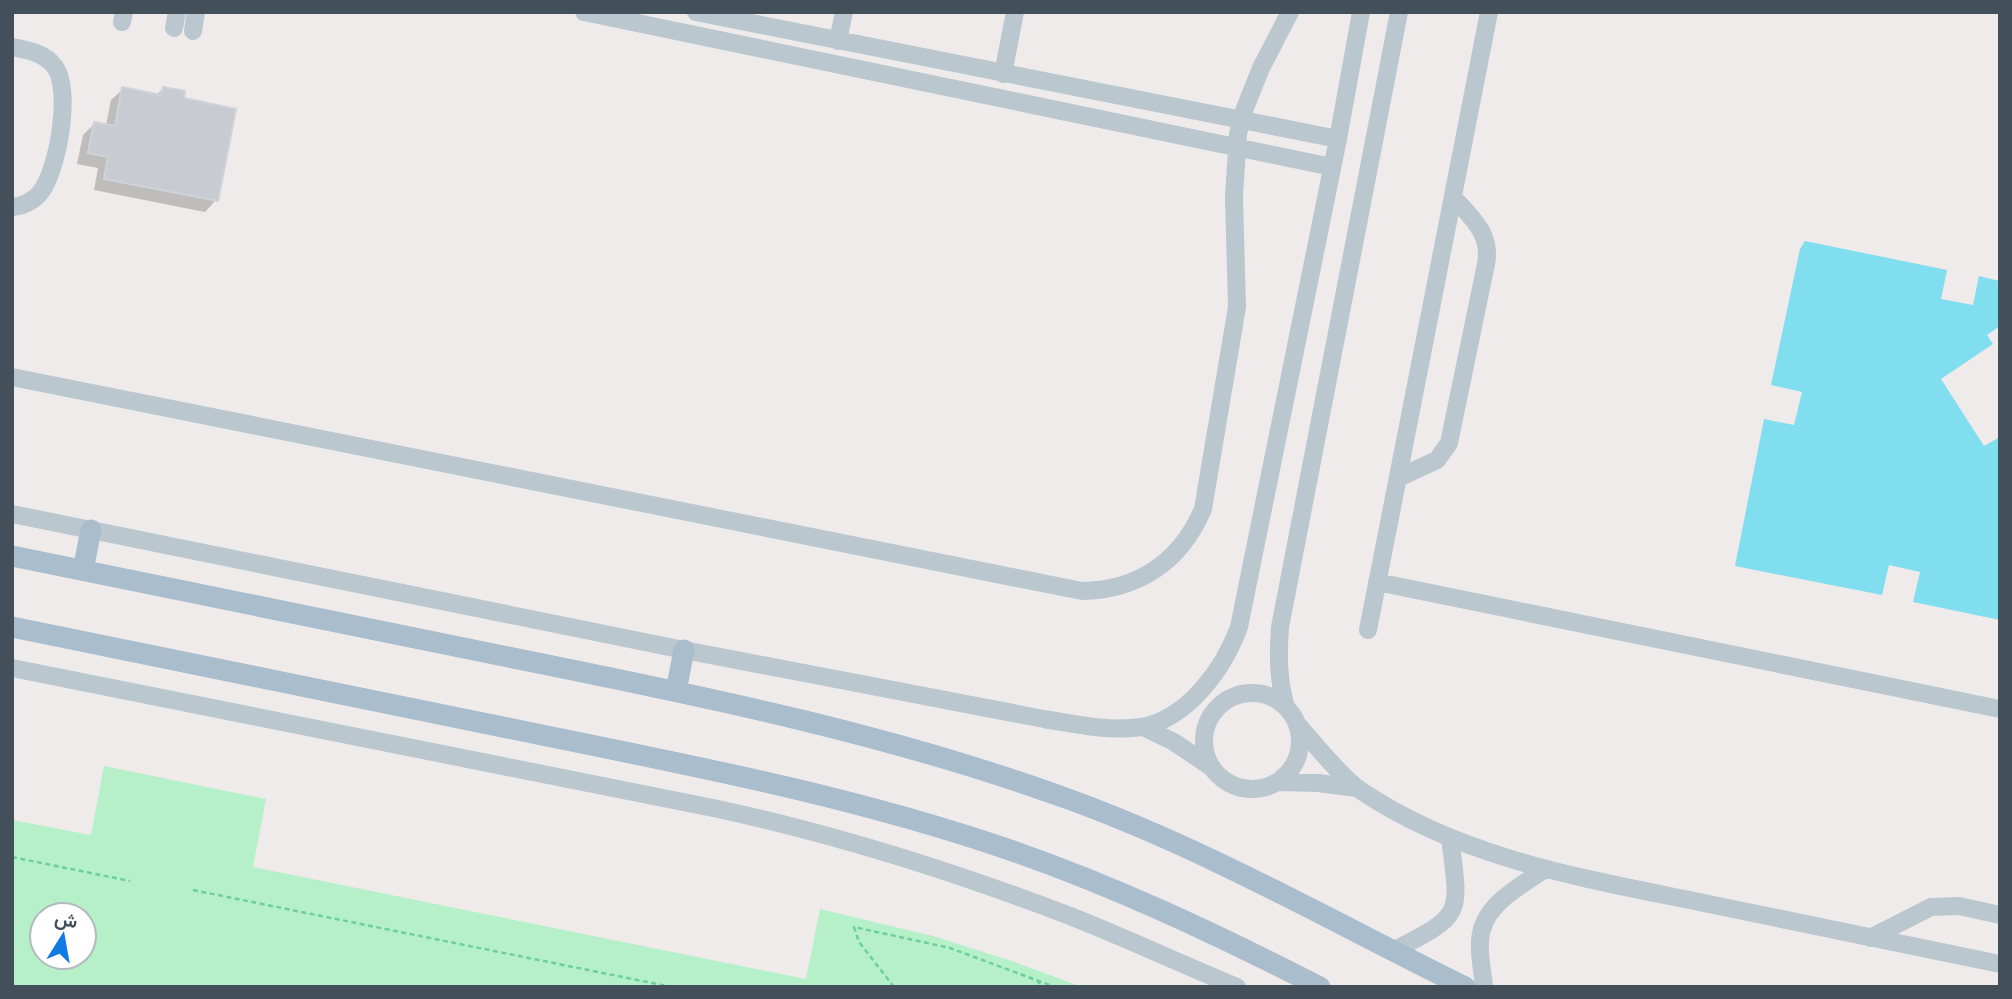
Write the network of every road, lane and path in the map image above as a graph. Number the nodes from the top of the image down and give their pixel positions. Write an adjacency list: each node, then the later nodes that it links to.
1 (196, 12): 10 (street)
2 (584, 12): 16 (street)
3 (844, 12): 11 (street)
4 (1015, 12): 13 (street)
5 (1290, 12): 14 (street)
6 (1361, 12): 15 (street)
7 (1399, 12): 34 (street)
8 (1489, 12): 18 (street)
9 (700, 13): 11 (street)
10 (192, 31)
11 (838, 41): 13 (street)
12 (12, 47): 19 (street)
13 (1003, 74): 14 (street)
14 (1241, 121): 15 (street); 16 (street)
15 (1338, 139): 17 (street)
16 (1236, 146): 17 (street); 20 (street)
17 (1332, 167): 31 (street)
18 (1453, 197): 21 (street); 21 (street)
19 (12, 207)
20 (12, 377)
21 (1398, 478): 26 (street)
22 (12, 514): 23 (street)
23 (91, 530): 25 (main road); 29 (street)
24 (12, 556): 25 (main road)
25 (83, 570): 32 (main road)
26 (1377, 582): 28 (street); 35 (street)
27 (12, 627): 56 (main road)
28 (1368, 630)
29 (684, 650): 32 (main road); 37 (street)
30 (12, 668): 55 (street)
31 (1203, 689): 33 (street); 37 (street)
32 (676, 691): 48 (main road)
33 (1220, 705): 34 (street); 38 (street)
34 (1286, 707): 36 (street)
35 (2000, 709)
36 (1298, 725): 39 (street); 40 (street)
37 (1143, 727): 38 (street)
38 (1211, 767): 39 (street)
39 (1278, 782): 40 (street)
40 (1357, 788): 41 (street)
41 (1450, 838): 43 (street); 48 (street)
42 (12, 857): 44 (path)
43 (1545, 869): 47 (street); 58 (street)
44 (130, 881)
45 (193, 890): 51 (path)
46 (2000, 915): 47 (street)
47 (1870, 938): 49 (street)
48 (1393, 951): 57 (main road)
49 (2000, 964)
50 (1037, 980): 52 (path); 53 (path); 54 (path)
51 (672, 987)
52 (894, 987)
53 (1042, 987)
54 (1055, 987)
55 (1237, 987)
56 (1320, 987)
57 (1465, 987)
58 (1485, 987)

